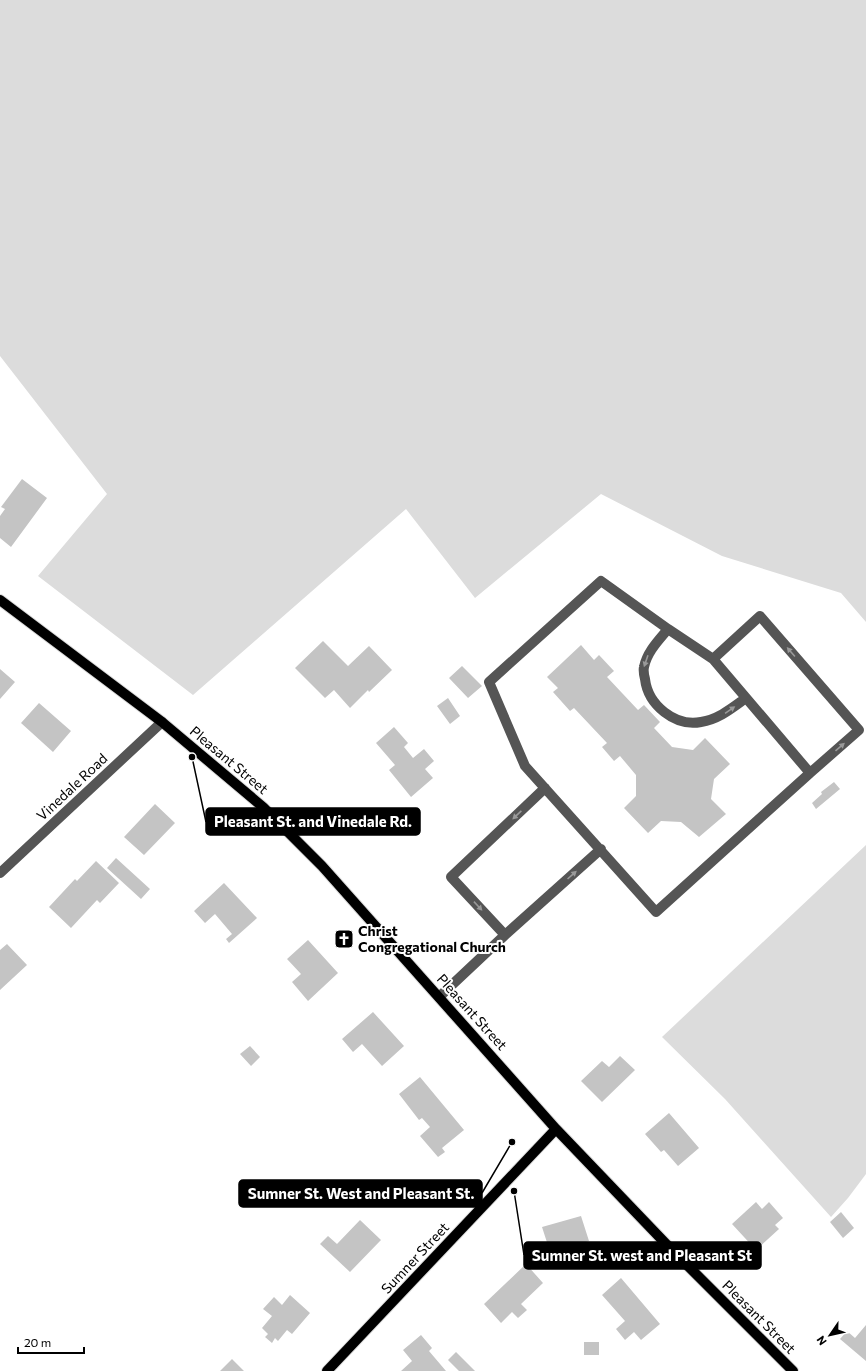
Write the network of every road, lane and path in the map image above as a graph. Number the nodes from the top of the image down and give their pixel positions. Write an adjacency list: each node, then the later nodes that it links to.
1 (0, 600): 5 (main road, Pleasant Street)
2 (668, 629): 3 (street); 4 (street, one-way to 4); 7 (street)
3 (712, 659): 4 (street); 6 (street, one-way to 3)
4 (746, 698): 6 (street)
5 (162, 722): 9 (street, Vinedale Road); 11 (main road, Pleasant Street)
6 (810, 773): 8 (street)
7 (545, 788): 8 (street); 10 (street, one-way to 10)
8 (601, 849): 10 (street, one-way to 8)
9 (0, 873)
10 (505, 935): 11 (street)
11 (439, 997): 12 (main road, Pleasant Street)
12 (556, 1128): 13 (main road, Sumner Street); 14 (main road, Pleasant Street)
13 (327, 1371)
14 (793, 1371)

